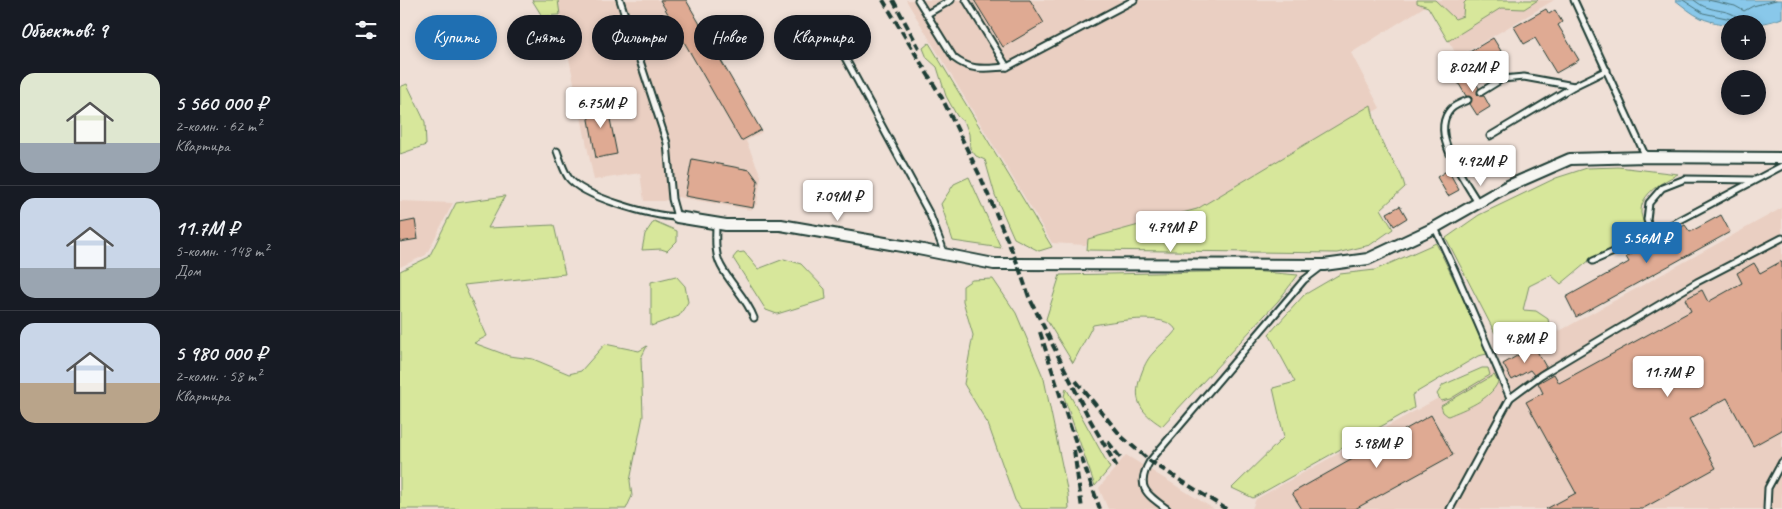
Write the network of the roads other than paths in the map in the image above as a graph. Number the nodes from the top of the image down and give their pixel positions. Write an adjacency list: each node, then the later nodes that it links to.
1 (620, 0): 21 (lane)
2 (918, 0): 7 (lane)
3 (951, 0): 7 (lane)
4 (966, 0): 9 (lane)
5 (1134, 0): 9 (lane)
6 (1574, 0): 10 (lane)
7 (927, 14): 9 (lane)
8 (846, 60): 26 (lane)
9 (1007, 67)
10 (1607, 70): 11 (lane); 16 (lane)
11 (1574, 86): 12 (lane); 14 (lane)
12 (1482, 92)
13 (1468, 100): 20 (lane)
14 (1490, 136)
15 (557, 151): 21 (lane)
16 (1646, 157): 17 (street); 20 (street)
17 (1782, 158)
18 (1782, 166): 19 (lane)
19 (1755, 180): 24 (lane); 24 (lane)
20 (1478, 204): 23 (street)
21 (677, 217): 22 (street)
22 (716, 223): 26 (street); 29 (lane)
23 (1434, 228): 28 (street); 30 (lane)
24 (1652, 235): 27 (lane)
25 (1782, 238): 30 (lane)
26 (942, 254): 28 (street)
27 (1594, 261)
28 (1324, 265): 32 (lane)
29 (754, 318)
30 (1510, 398): 33 (lane)
31 (1782, 462): 34 (lane)
32 (1167, 509)
33 (1450, 509)
34 (1767, 509)

